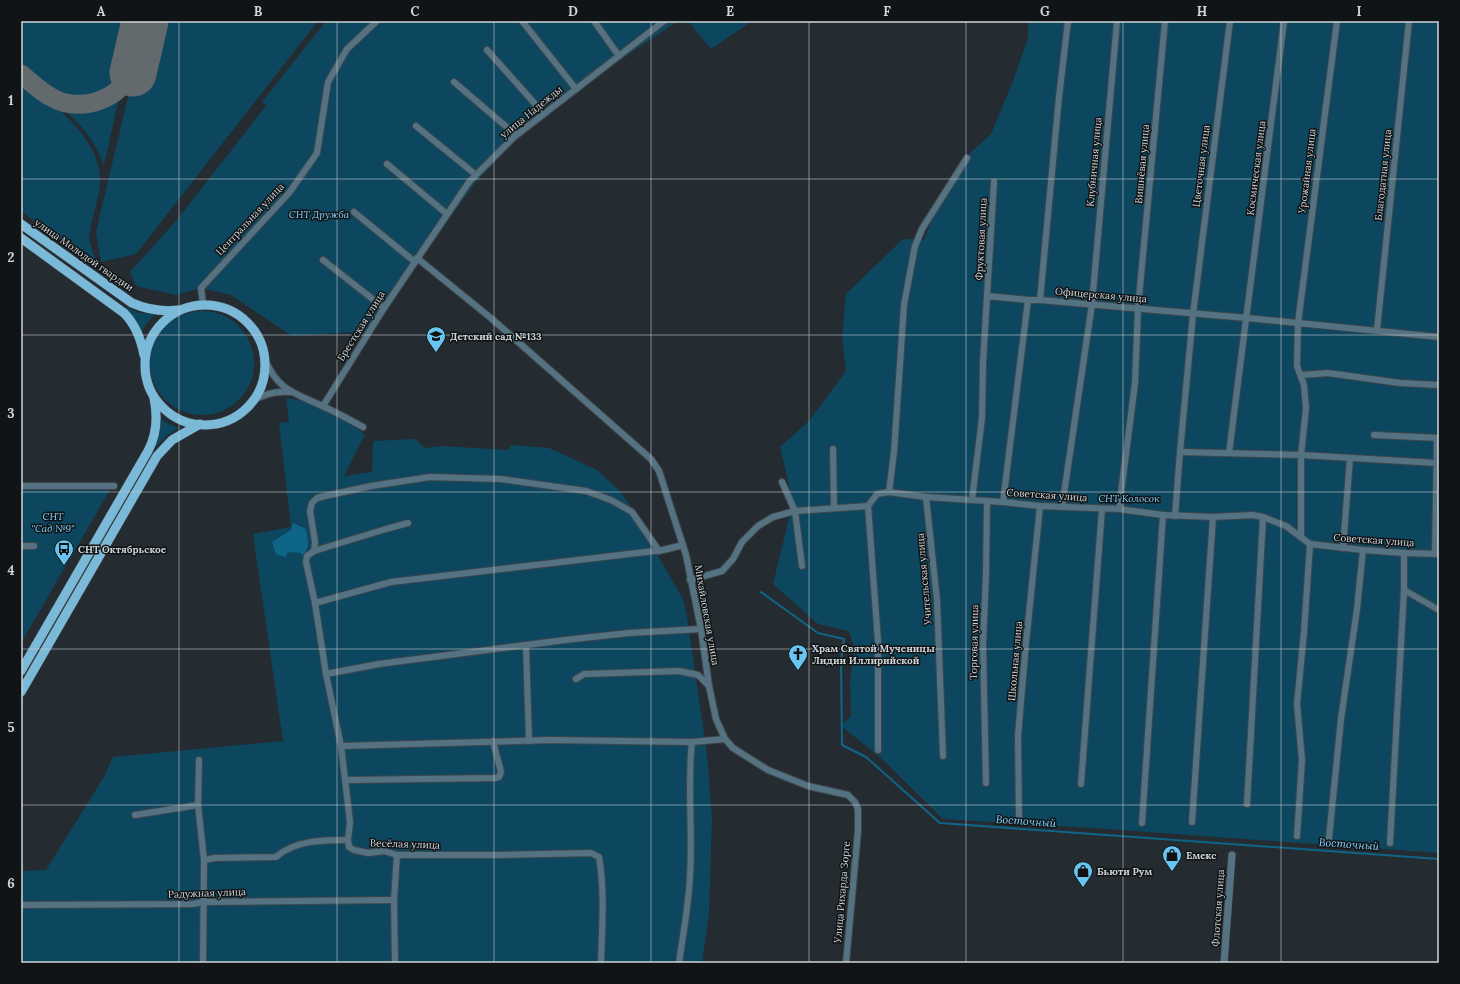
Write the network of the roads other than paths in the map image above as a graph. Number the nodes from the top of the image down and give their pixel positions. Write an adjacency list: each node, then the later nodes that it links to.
1 (377, 21): 32 (street, Центральная улица)
2 (522, 21): 15 (street)
3 (594, 21): 13 (street)
4 (664, 21): 13 (street, улица Надежды)
5 (1068, 21): 31 (street, Офицерская улица)
6 (1117, 21): 33 (street, Клубничная улица)
7 (1165, 21): 35 (street, Вишнёвая улица)
8 (1230, 21): 37 (street, Цветочная улица)
9 (1284, 21): 38 (street, Космическая улица)
10 (1337, 21): 39 (street, Урожайная улица)
11 (1409, 21): 40 (street, Благодатная улица)
12 (487, 50): 16 (street)
13 (619, 56): 15 (street, улица Надежды)
14 (454, 82): 18 (street)
15 (576, 88): 16 (street, улица Надежды)
16 (544, 114): 18 (street, улица Надежды)
17 (416, 126): 21 (street)
18 (516, 135): 21 (street, улица Надежды)
19 (967, 158): 63 (street)
20 (387, 164): 24 (street)
21 (476, 175): 24 (street, улица Надежды)
22 (994, 182): 29 (street, Фруктовая улица)
23 (354, 212): 28 (street, Михайловская улица)
24 (447, 214): 28 (street, улица Надежды)
25 (21, 224): 36 (main road, улица Молодой гвардии)
26 (21, 238): 42 (main road)
27 (323, 260): 34 (street)
28 (416, 260): 34 (street, Брестская улица); 82 (street, Михайловская улица)
29 (987, 296): 30 (street); 65 (street, Фруктовая улица)
30 (1028, 300): 31 (street); 67 (street)
31 (1040, 300): 33 (street, Офицерская улица)
32 (203, 304): 36 (main road); 43 (main road)
33 (1092, 304): 35 (street, Офицерская улица); 71 (street, Клубничная улица)
34 (384, 308): 49 (street, Брестская улица)
35 (1138, 308): 37 (street, Офицерская улица); 73 (street, Вишнёвая улица)
36 (181, 309): 42 (main road)
37 (1193, 314): 38 (street, Офицерская улица); 55 (street, Цветочная улица)
38 (1247, 318): 39 (street, Офицерская улица); 56 (street, Космическая улица)
39 (1298, 323): 40 (street, Офицерская улица); 44 (street, Урожайная улица)
40 (1377, 330): 41 (street, Офицерская улица)
41 (1439, 337)
42 (145, 359): 47 (main road)
43 (265, 359): 46 (street); 48 (main road)
44 (1301, 375): 45 (street); 57 (street, Урожайная улица)
45 (1439, 385)
46 (291, 392): 48 (street); 49 (street)
47 (154, 395): 50 (main road); 98 (main road)
48 (253, 401): 50 (main road)
49 (323, 406): 51 (street)
50 (200, 424): 102 (main road)
51 (363, 428)
52 (1374, 435): 53 (street)
53 (1438, 438): 59 (street)
54 (833, 449): 70 (street)
55 (1180, 452): 56 (street); 76 (street, Цветочная улица)
56 (1229, 453): 57 (street)
57 (1301, 455): 58 (street); 80 (street, Урожайная улица)
58 (1350, 458): 59 (street); 85 (street)
59 (1436, 463): 90 (street)
60 (782, 482): 74 (street)
61 (21, 486): 62 (street)
62 (114, 486)
63 (889, 492): 64 (street, Советская улица); 68 (street)
64 (926, 497): 65 (street, Советская улица); 109 (street, Учительская улица)
65 (972, 500): 66 (street, Советская улица)
66 (987, 501): 67 (street, Советская улица); 112 (street, Торговая улица)
67 (1003, 502): 69 (street, Советская улица)
68 (868, 506): 70 (street); 108 (street)
69 (1040, 506): 71 (street, Советская улица); 117 (street, Школьная улица)
70 (834, 507): 74 (street)
71 (1062, 507): 72 (street, Советская улица)
72 (1102, 509): 73 (street, Советская улица); 113 (street)
73 (1119, 509): 75 (street, Советская улица)
74 (795, 511): 91 (street); 92 (street)
75 (1163, 515): 76 (street, Советская улица); 119 (street)
76 (1175, 516): 77 (street, Советская улица)
77 (1214, 517): 78 (street, Советская улица); 118 (street)
78 (1263, 517): 80 (street, Советская улица); 114 (street)
79 (408, 523): 87 (street)
80 (1301, 536): 81 (street, Советская улица)
81 (1310, 544): 85 (street, Советская улица); 120 (street)
82 (683, 545): 88 (street); 92 (street, Михайловская улица)
83 (21, 546): 84 (street)
84 (34, 546)
85 (1343, 548): 86 (street, Советская улица)
86 (1364, 550): 89 (street, Советская улица); 121 (street)
87 (314, 551): 88 (street); 94 (street)
88 (659, 551): 94 (street)
89 (1404, 553): 90 (street, Советская улица); 93 (street)
90 (1437, 554)
91 (802, 566)
92 (690, 580): 96 (street, Михайловская улица)
93 (1404, 590): 95 (street); 123 (street)
94 (314, 603): 99 (street)
95 (1439, 610)
96 (701, 628): 97 (street); 101 (street, Михайловская улица)
97 (526, 645): 99 (street); 105 (street)
98 (21, 671)
99 (326, 674): 107 (street)
100 (576, 679): 101 (street)
101 (709, 686): 103 (street, Михайловская улица)
102 (21, 692)
103 (725, 739): 106 (street); 134 (street, Улица Рихарда Зорге)
104 (493, 741): 105 (street); 107 (street); 111 (street)
105 (529, 741): 106 (street)
106 (692, 742): 133 (street)
107 (341, 746): 111 (street)
108 (878, 750)
109 (943, 756)
110 (199, 760): 115 (street)
111 (346, 780): 122 (street)
112 (986, 783)
113 (1081, 784)
114 (1247, 804)
115 (198, 805): 116 (street); 126 (street)
116 (135, 816)
117 (1019, 819)
118 (1192, 822)
119 (1142, 823)
120 (1297, 836)
121 (1329, 838)
122 (348, 840): 124 (street, Весёлая улица); 126 (street)
123 (1390, 842)
124 (397, 855): 127 (street); 132 (street, Весёлая улица)
125 (1232, 855): 135 (street, Флотская улица)
126 (204, 860): 128 (street)
127 (394, 900): 128 (street, Радужная улица); 131 (street)
128 (203, 902): 129 (street, Радужная улица); 130 (street)
129 (21, 905)
130 (203, 963)
131 (395, 963)
132 (601, 963)
133 (679, 963)
134 (846, 963)
135 (1224, 963)

